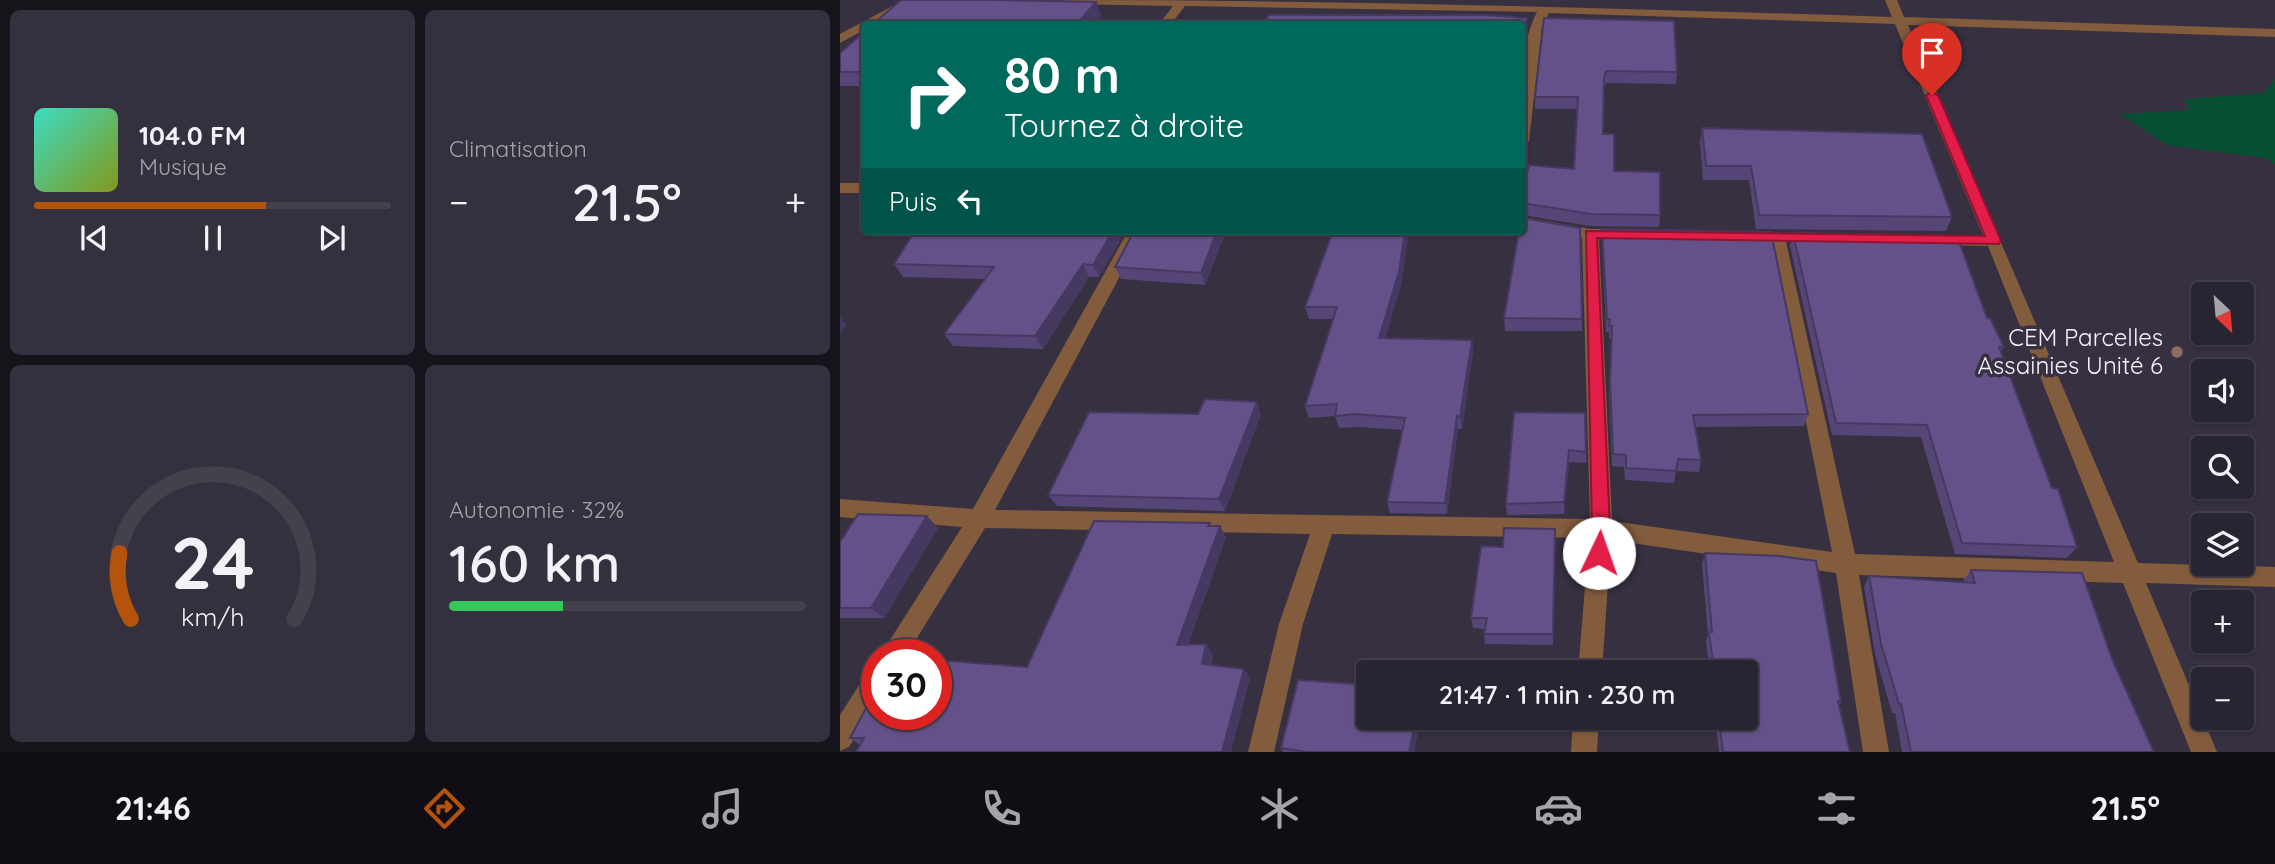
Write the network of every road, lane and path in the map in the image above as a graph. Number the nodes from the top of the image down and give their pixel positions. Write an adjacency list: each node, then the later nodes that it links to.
1 (913, 0): 7 (street)
2 (1068, 0): 4 (street)
3 (1891, 0): 9 (street)
4 (1181, 3): 5 (street); 8 (street)
5 (1276, 7): 6 (street)
6 (1545, 9): 9 (street); 13 (street)
7 (873, 21)
8 (1167, 21)
9 (1901, 23): 11 (street); 22 (street)
10 (861, 27): 12 (street)
11 (2275, 33)
12 (840, 39)
13 (1526, 108)
14 (840, 188): 15 (street)
15 (861, 188)
16 (1526, 223): 17 (street)
17 (1590, 234): 19 (street); 26 (street)
18 (1134, 235): 24 (street)
19 (1644, 235)
20 (1777, 237): 27 (street)
21 (1913, 239): 22 (street)
22 (1994, 241): 28 (street)
23 (840, 508): 24 (street)
24 (979, 519): 25 (street); 30 (street)
25 (1324, 525): 26 (street); 35 (street)
26 (1601, 529): 27 (street); 31 (street)
27 (1846, 564): 28 (street); 37 (street)
28 (2130, 571): 29 (street); 38 (street)
29 (2275, 577)
30 (903, 639)
31 (1591, 660)
32 (861, 705): 34 (street)
33 (1585, 730): 36 (street)
34 (840, 738)
35 (1261, 752)
36 (1584, 752)
37 (1876, 752)
38 (2204, 752)

